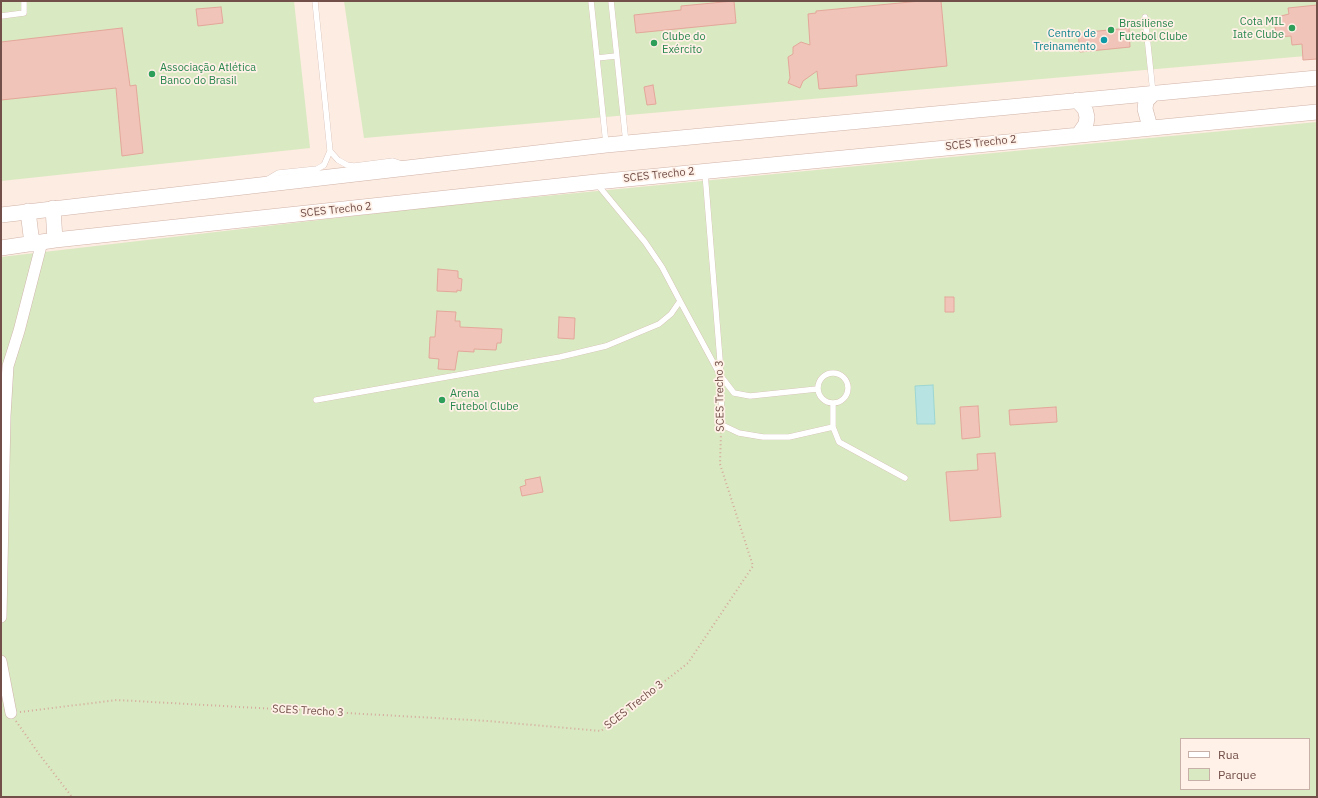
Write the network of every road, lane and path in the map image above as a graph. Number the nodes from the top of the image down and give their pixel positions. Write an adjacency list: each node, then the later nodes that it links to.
1 (24, 1): 5 (lane)
2 (315, 1): 17 (lane)
3 (591, 1): 8 (lane)
4 (611, 1): 7 (lane)
5 (1, 16)
6 (1145, 17): 10 (lane)
7 (616, 56): 8 (lane); 15 (lane)
8 (597, 58): 16 (lane)
9 (1317, 78): 10 (main road)
10 (1153, 94): 11 (main road); 13 (main road)
11 (1077, 100): 14 (main road); 15 (main road)
12 (1317, 112): 13 (main road, SCES Trecho 2)
13 (1150, 127): 14 (main road, SCES Trecho 2)
14 (1079, 134): 19 (main road, SCES Trecho 2)
15 (626, 143): 16 (main road)
16 (606, 145): 18 (main road)
17 (330, 151): 18 (lane); 21 (lane)
18 (410, 168): 21 (main road)
19 (705, 171): 20 (main road, SCES Trecho 2); 28 (lane, SCES Trecho 3)
20 (596, 182): 25 (main road, SCES Trecho 2); 27 (lane)
21 (259, 185): 22 (main road)
22 (53, 208): 23 (main road); 25 (main road)
23 (28, 211): 24 (main road); 25 (main road)
24 (6, 213)
25 (43, 242): 26 (main road, SCES Trecho 2); 35 (street)
26 (1, 248)
27 (680, 300): 28 (lane); 30 (lane)
28 (720, 375): 29 (lane); 32 (lane, SCES Trecho 3)
29 (817, 388): 31 (lane); 31 (lane)
30 (316, 400)
31 (833, 404): 33 (lane)
32 (722, 425): 33 (lane); 37 (path, SCES Trecho 3)
33 (833, 427): 34 (lane)
34 (905, 478)
35 (1, 617)
36 (1, 661): 37 (street)
37 (11, 713): 38 (path)
38 (72, 797)

